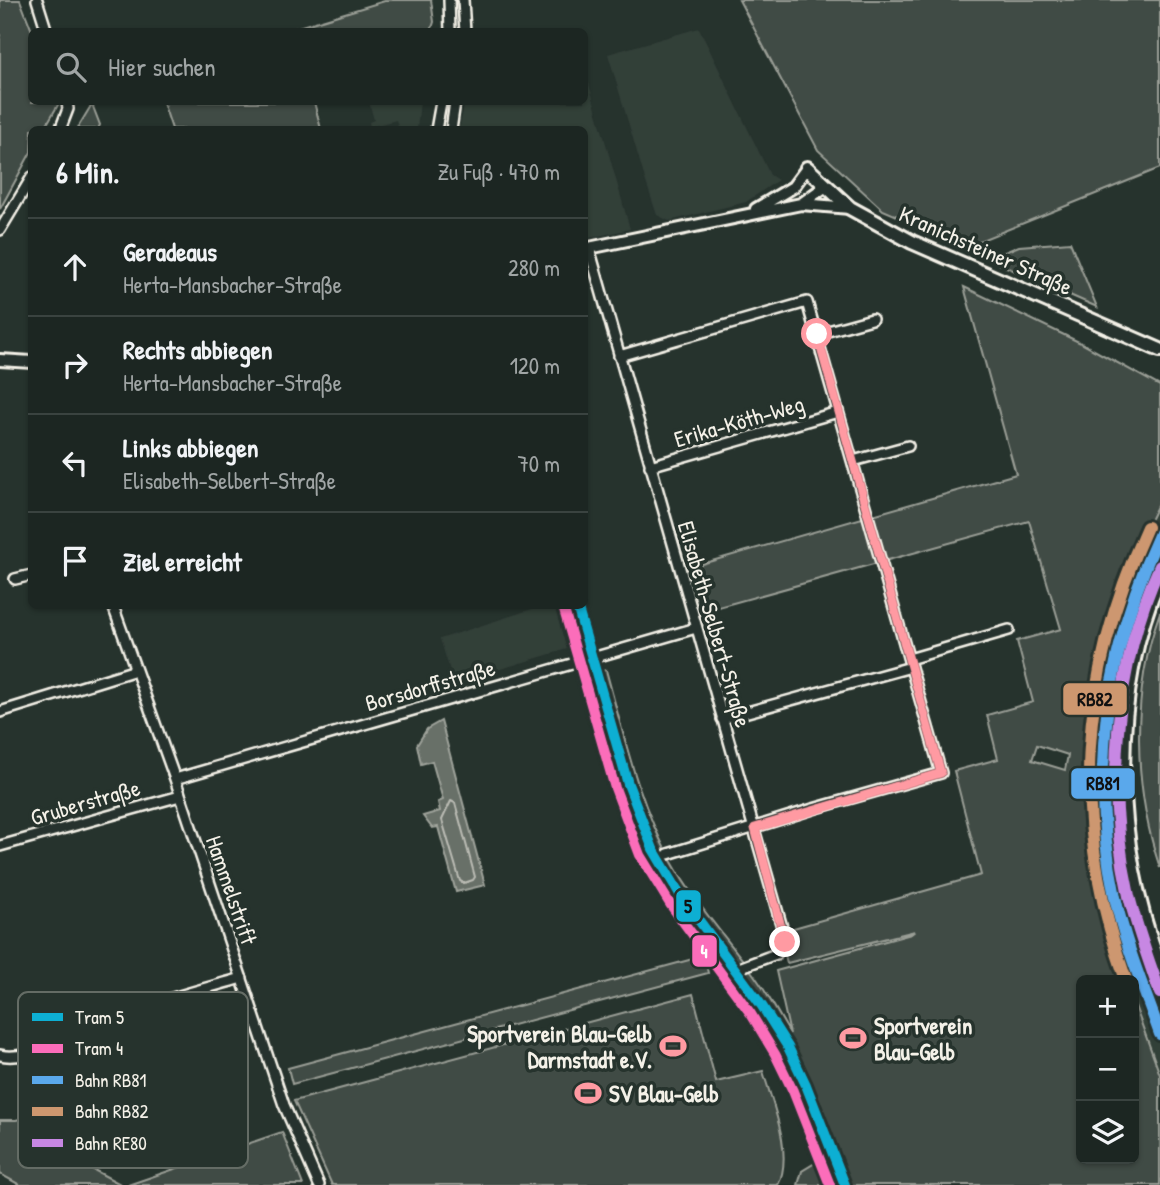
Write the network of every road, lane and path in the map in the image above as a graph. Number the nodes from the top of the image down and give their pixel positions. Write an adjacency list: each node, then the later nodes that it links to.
1 (37, 0): 4 (street)
2 (449, 0): 5 (street)
3 (463, 0): 6 (street)
4 (46, 28)
5 (450, 28)
6 (465, 28)
7 (67, 105): 10 (street)
8 (440, 105): 11 (street)
9 (455, 105): 12 (street)
10 (62, 126)
11 (437, 126)
12 (452, 126)
13 (807, 168): 15 (main road, Kranichsteiner Straße); 18 (street)
14 (28, 184): 19 (street)
15 (826, 186): 16 (street); 17 (main road, Kranichsteiner Straße)
16 (801, 204): 17 (street); 18 (street)
17 (850, 208): 24 (main road, Kranichsteiner Straße)
18 (742, 215): 20 (street)
19 (0, 230)
20 (588, 248)
21 (588, 251): 25 (street, Elisabeth-Selbert-Straße)
22 (872, 319): 23 (street)
23 (817, 334): 25 (street); 28 (street)
24 (1160, 350)
25 (619, 356): 31 (street, Elisabeth-Selbert-Straße)
26 (0, 360): 27 (street)
27 (28, 362)
28 (838, 412): 30 (street); 31 (street, Erika-Köth-Weg)
29 (908, 446): 30 (street)
30 (853, 461): 38 (street)
31 (650, 466): 36 (street, Elisabeth-Selbert-Straße)
32 (28, 576): 34 (street)
33 (1160, 576): 47 (main road)
34 (15, 579)
35 (114, 609): 39 (street, Hammelstrift)
36 (696, 628): 41 (street, Elisabeth-Selbert-Straße); 42 (street, Borsdorffstraße)
37 (1009, 630): 38 (street)
38 (910, 663): 41 (street); 44 (street)
39 (136, 670): 40 (street); 42 (street, Hammelstrift)
40 (0, 712)
41 (722, 719): 44 (street, Elisabeth-Selbert-Straße)
42 (175, 779): 43 (street, Hammelstrift)
43 (180, 796): 45 (street, Gruberstraße); 49 (street, Hammelstrift)
44 (755, 828): 46 (street); 48 (street, Elisabeth-Selbert-Straße)
45 (0, 846)
46 (668, 854)
47 (1160, 967)
48 (723, 974)
49 (242, 978): 50 (street); 51 (street, Hammelstrift)
50 (196, 992)
51 (247, 992)
52 (248, 996): 55 (street, Hammelstrift)
53 (0, 1055): 54 (street)
54 (18, 1055)
55 (319, 1185)

